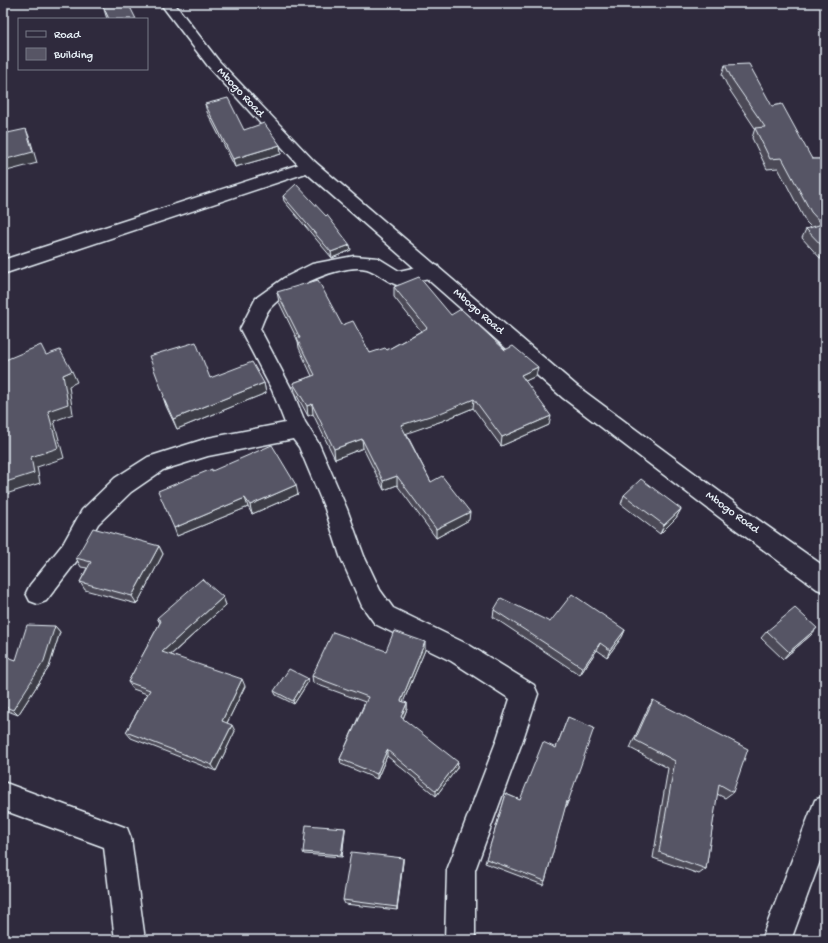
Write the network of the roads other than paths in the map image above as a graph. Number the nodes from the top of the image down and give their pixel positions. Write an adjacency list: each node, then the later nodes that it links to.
1 (167, 3): 2 (street, Mbogo Road)
2 (309, 166): 3 (street); 4 (street, Mbogo Road)
3 (3, 268)
4 (431, 271): 5 (street); 6 (street, Mbogo Road)
5 (299, 429): 7 (street); 11 (street)
6 (825, 581)
7 (38, 593)
8 (3, 796): 10 (street)
9 (825, 810): 12 (street)
10 (130, 940)
11 (460, 940)
12 (776, 940)

